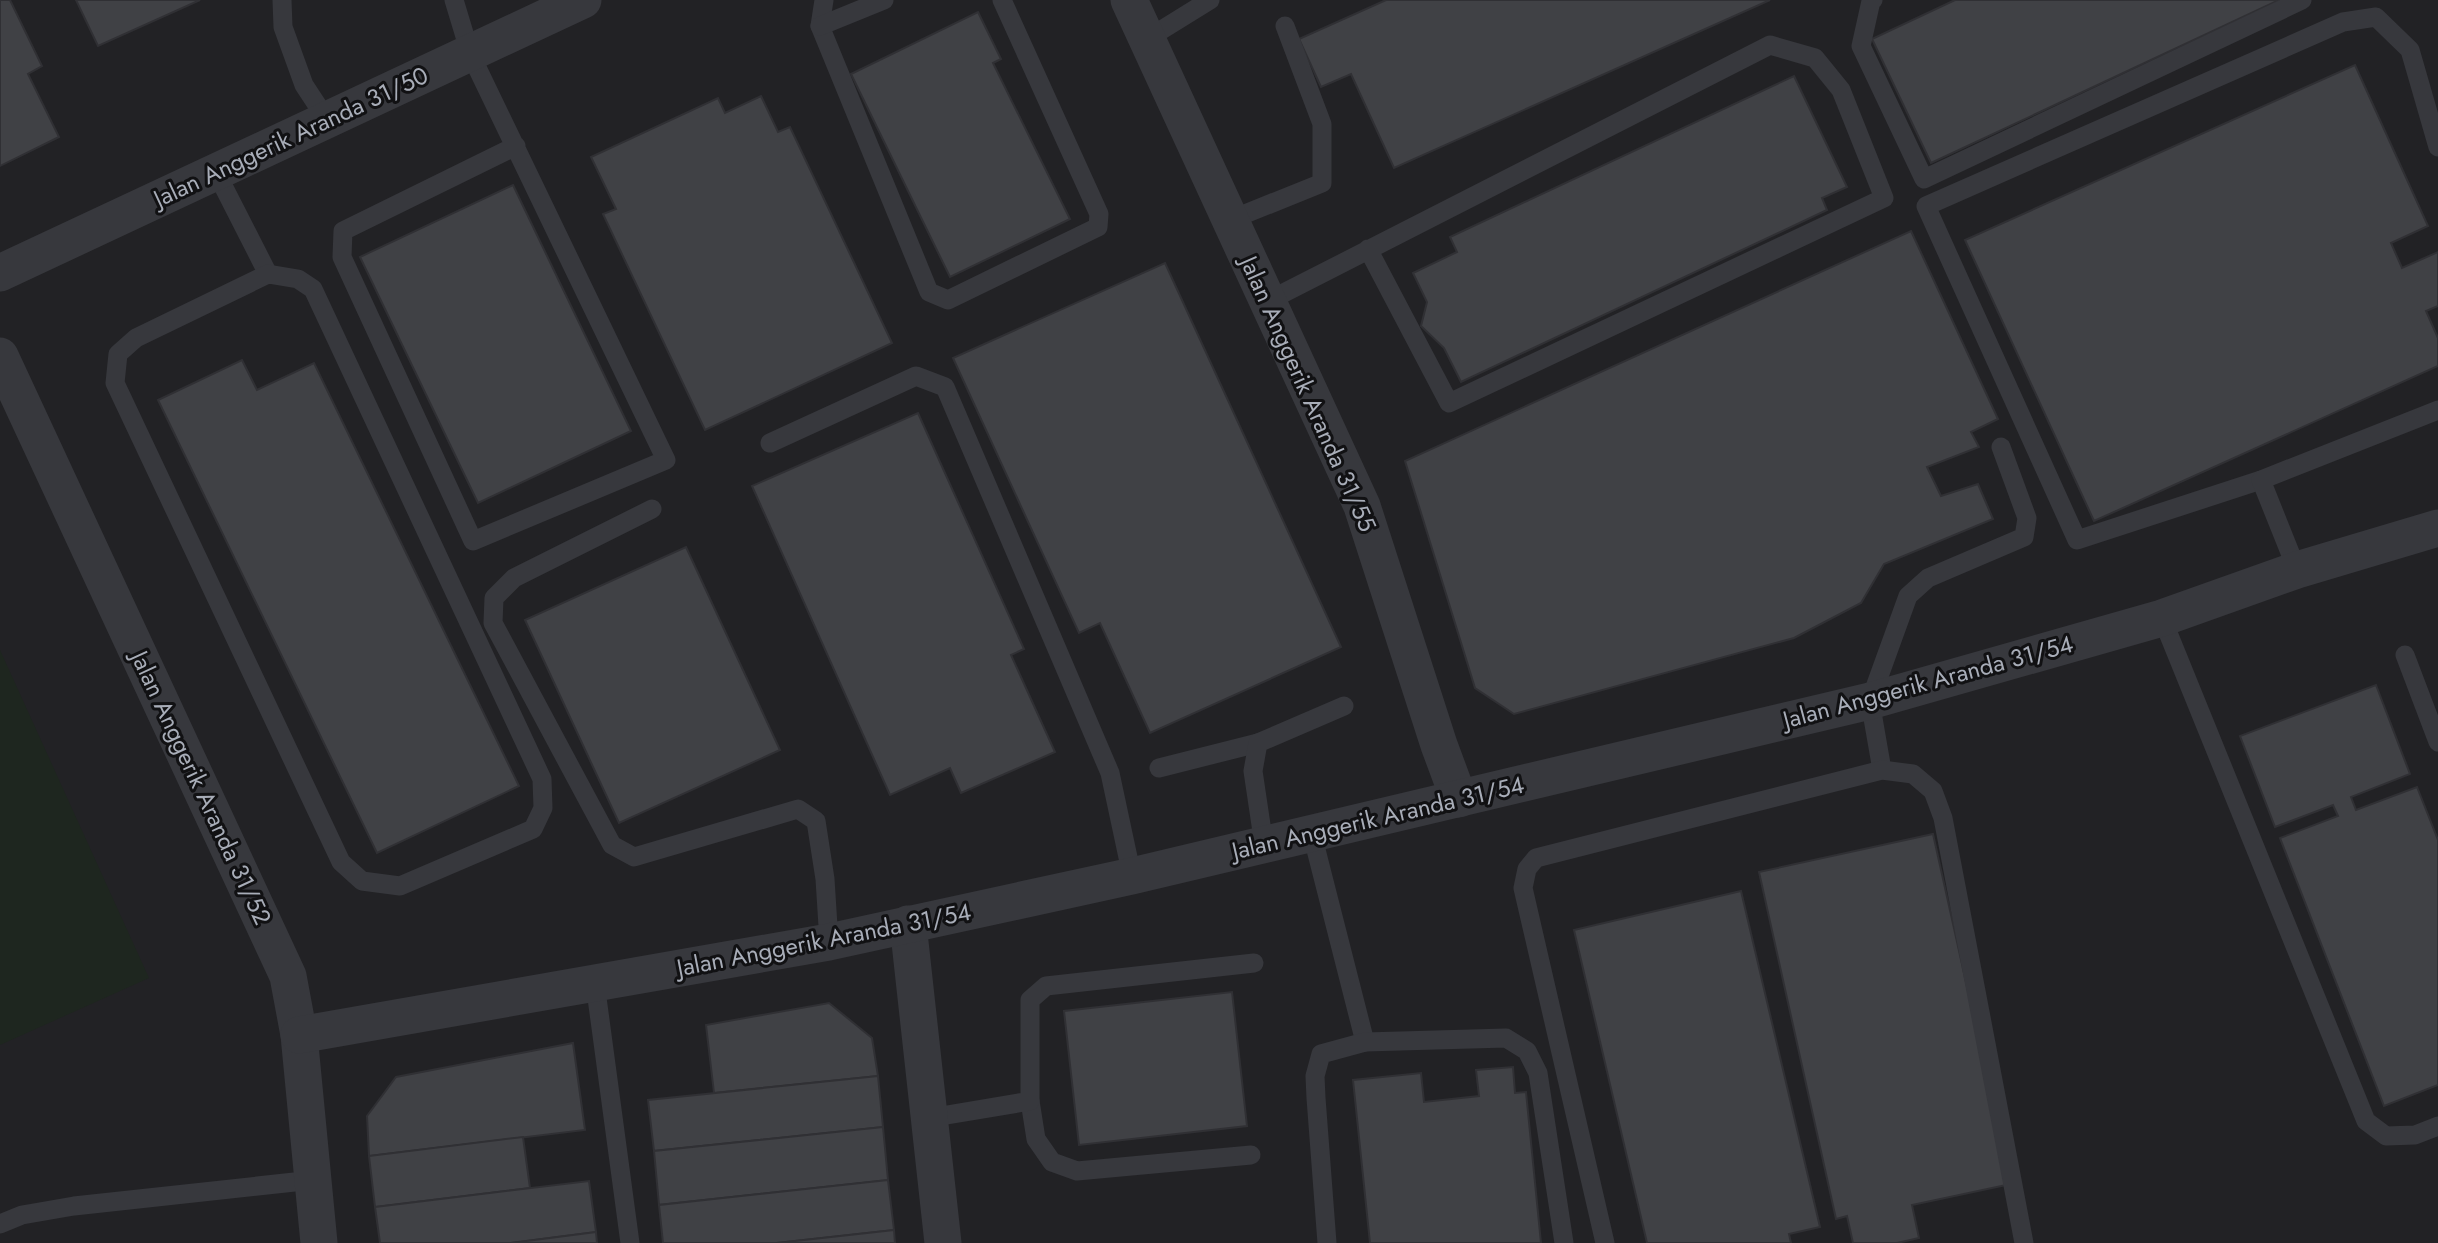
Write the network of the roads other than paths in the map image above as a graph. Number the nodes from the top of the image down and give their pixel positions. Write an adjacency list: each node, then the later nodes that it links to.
1 (282, 0): 15 (lane)
2 (454, 0): 14 (lane)
3 (583, 0): 14 (street, Jalan Anggerik Aranda 31/50)
4 (824, 0): 11 (lane)
5 (884, 0): 11 (lane)
6 (1002, 0): 11 (lane)
7 (1129, 0): 13 (street, Jalan Anggerik Aranda 31/55)
8 (1210, 0): 13 (lane)
9 (1873, 0): 10 (lane)
10 (2302, 0)
11 (820, 26)
12 (1285, 26): 19 (lane)
13 (1147, 39): 19 (street, Jalan Anggerik Aranda 31/55)
14 (470, 53): 15 (street, Jalan Anggerik Aranda 31/50); 16 (lane)
15 (327, 120): 18 (street, Jalan Anggerik Aranda 31/50)
16 (516, 146): 16 (lane)
17 (2438, 148): 28 (lane)
18 (216, 172): 21 (street, Jalan Anggerik Aranda 31/50); 22 (lane)
19 (1230, 219): 23 (street, Jalan Anggerik Aranda 31/55)
20 (1368, 249): 20 (lane); 23 (lane)
21 (0, 273)
22 (268, 274): 22 (lane)
23 (1268, 301): 40 (street, Jalan Anggerik Aranda 31/55)
24 (0, 356): 48 (street, Jalan Anggerik Aranda 31/52)
25 (2438, 410): 28 (lane)
26 (770, 443): 43 (lane)
27 (2001, 447): 34 (lane)
28 (2261, 480): 31 (lane)
29 (652, 509): 45 (lane)
30 (2438, 528): 31 (street, Jalan Anggerik Aranda 31/54)
31 (2297, 570): 32 (street, Jalan Anggerik Aranda 31/54)
32 (2162, 618): 34 (street, Jalan Anggerik Aranda 31/54); 52 (lane)
33 (2405, 655): 36 (lane)
34 (1871, 701): 39 (lane); 40 (street, Jalan Anggerik Aranda 31/54)
35 (1344, 706): 37 (lane)
36 (2438, 742)
37 (1258, 743): 38 (lane); 42 (lane)
38 (1159, 768)
39 (1882, 771): 61 (lane); 62 (lane)
40 (1459, 799): 41 (street, Jalan Anggerik Aranda 31/54)
41 (1312, 834): 42 (street, Jalan Anggerik Aranda 31/54); 49 (lane)
42 (1264, 845): 43 (street, Jalan Anggerik Aranda 31/54)
43 (1132, 876): 44 (street, Jalan Anggerik Aranda 31/54)
44 (908, 924): 45 (street, Jalan Anggerik Aranda 31/54); 51 (street)
45 (829, 942): 47 (street, Jalan Anggerik Aranda 31/54)
46 (1254, 963): 50 (lane)
47 (595, 983): 48 (street, Jalan Anggerik Aranda 31/54); 57 (lane)
48 (299, 1035): 54 (street, Jalan Anggerik Aranda 31/52)
49 (1365, 1042): 59 (lane); 60 (lane)
50 (1030, 1101): 51 (lane); 53 (lane)
51 (929, 1118): 58 (street)
52 (2438, 1126)
53 (1251, 1155)
54 (313, 1180): 55 (lane); 56 (street, Jalan Anggerik Aranda 31/52)
55 (0, 1224)
56 (319, 1243)
57 (630, 1243)
58 (943, 1243)
59 (1328, 1243)
60 (1564, 1243)
61 (1605, 1243)
62 (2024, 1243)

